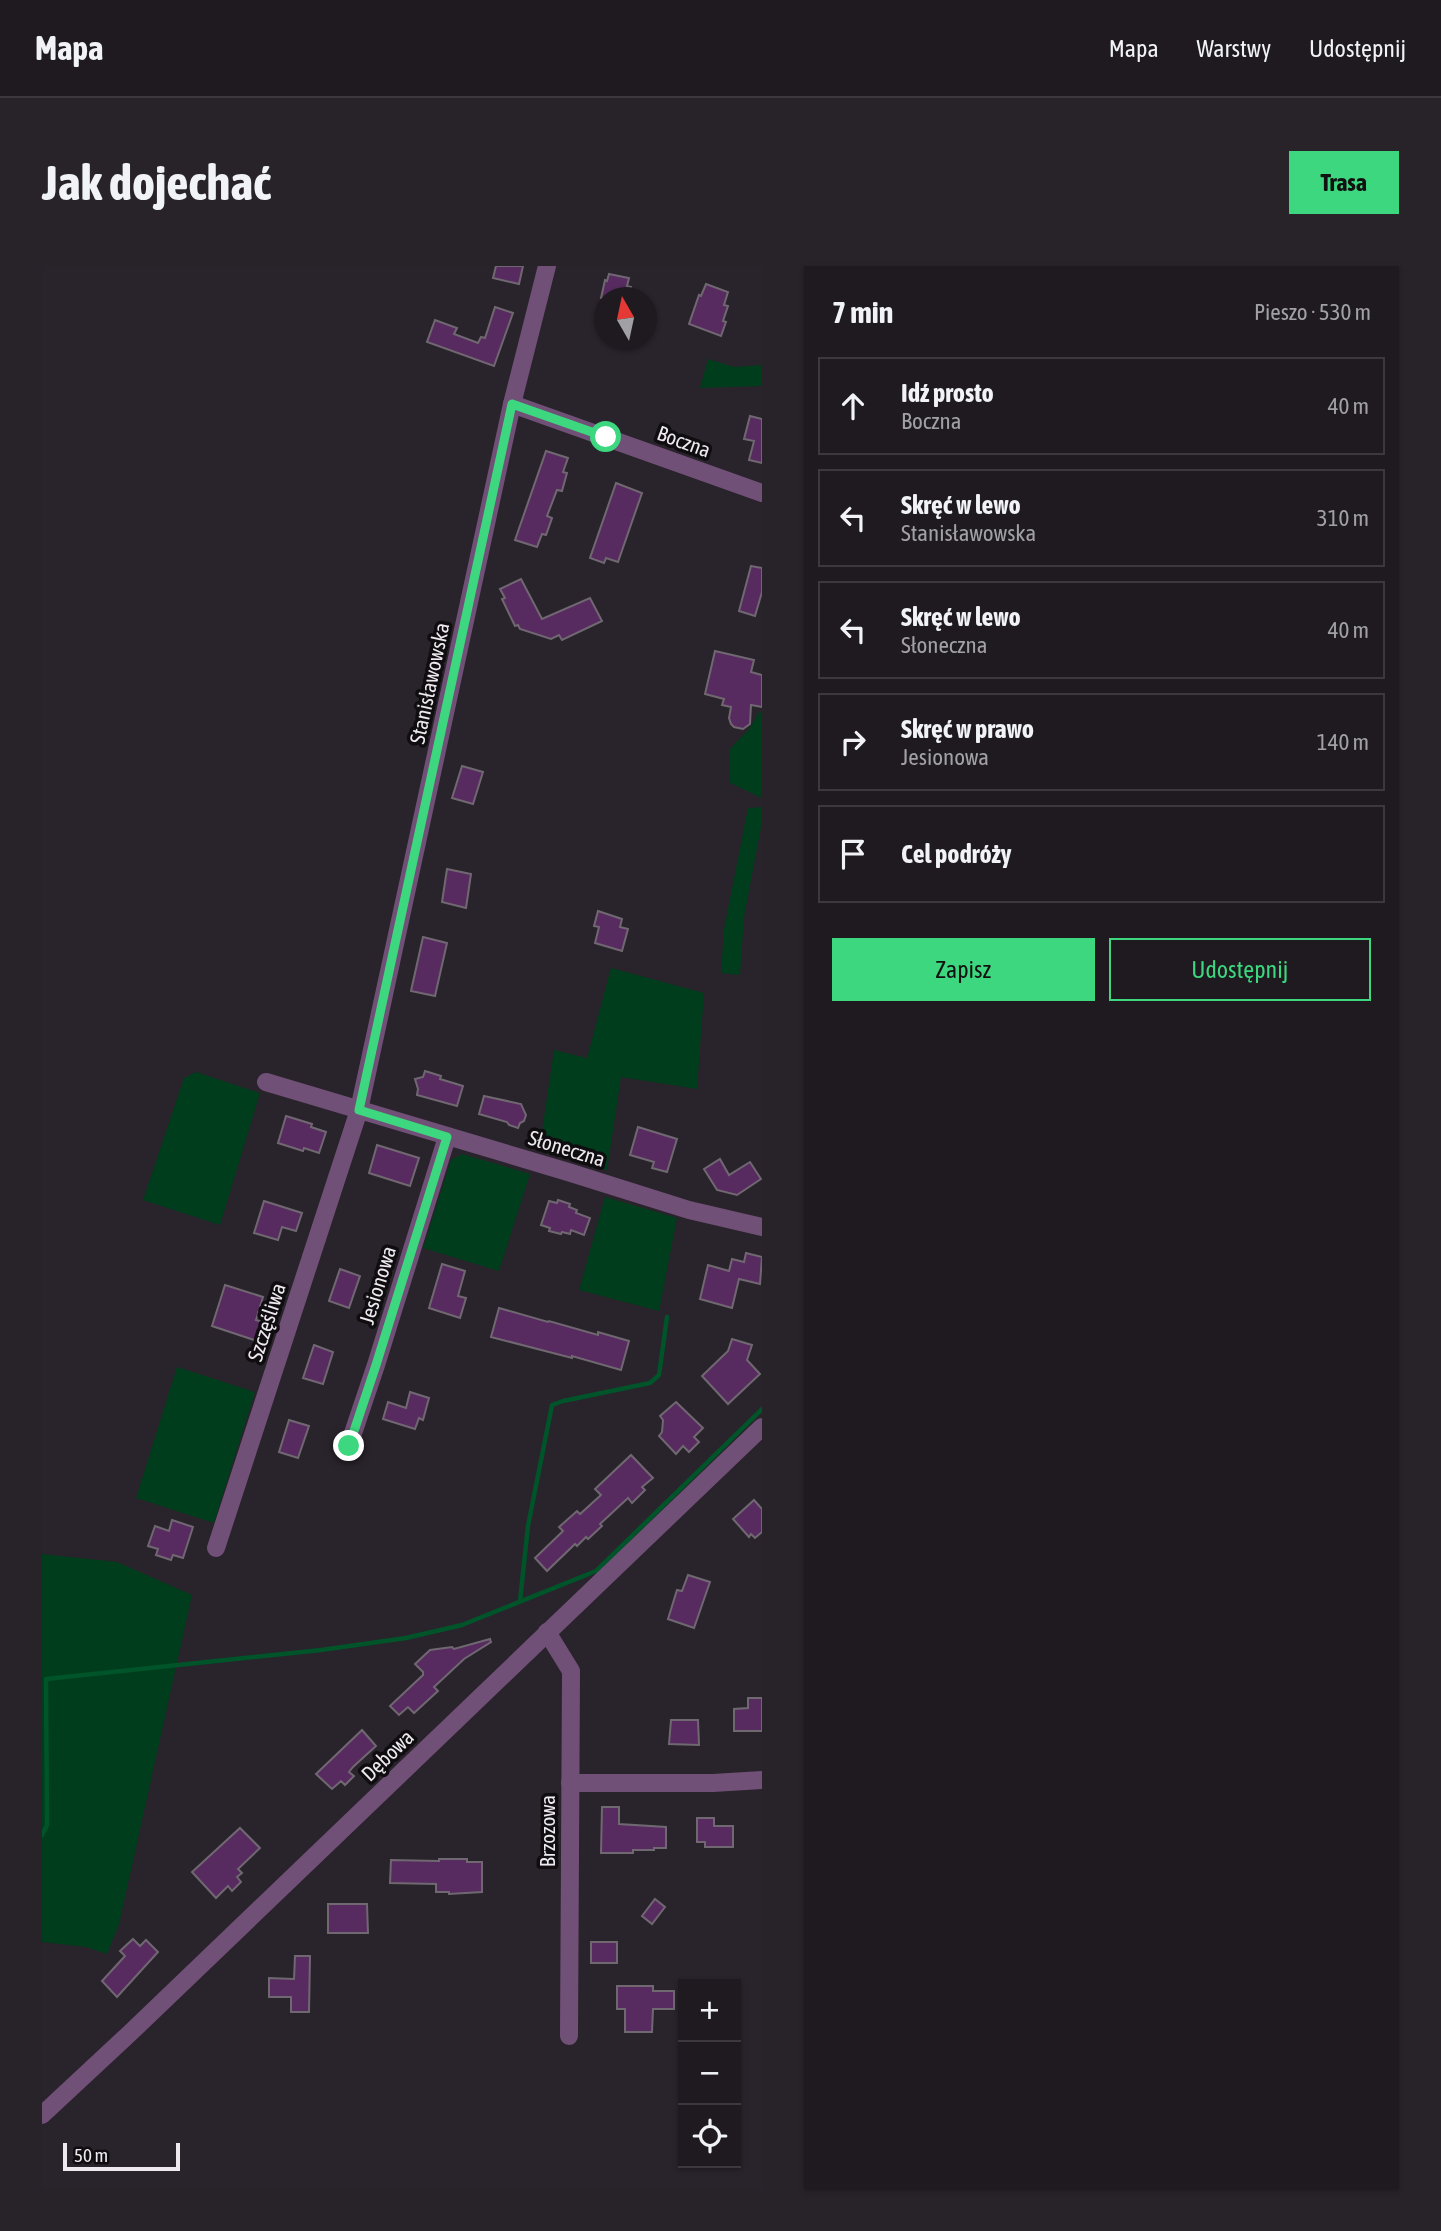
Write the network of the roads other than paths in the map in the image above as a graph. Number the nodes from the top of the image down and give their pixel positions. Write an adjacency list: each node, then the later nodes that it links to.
1 (547, 266): 2 (street, Stanisławowska)
2 (512, 404): 3 (street, Boczna); 5 (street, Stanisławowska)
3 (762, 493)
4 (266, 1082): 5 (street, Słoneczna)
5 (359, 1110): 6 (street, Słoneczna); 10 (street, Szczęśliwa)
6 (447, 1137): 7 (street, Słoneczna); 9 (street, Jesionowa)
7 (762, 1227)
8 (762, 1427): 11 (street, Dębowa)
9 (349, 1446)
10 (216, 1548)
11 (547, 1632): 13 (street, Brzozowa); 15 (street, Dębowa)
12 (762, 1780): 13 (street)
13 (570, 1783): 14 (street, Brzozowa)
14 (569, 2036)
15 (42, 2115)

